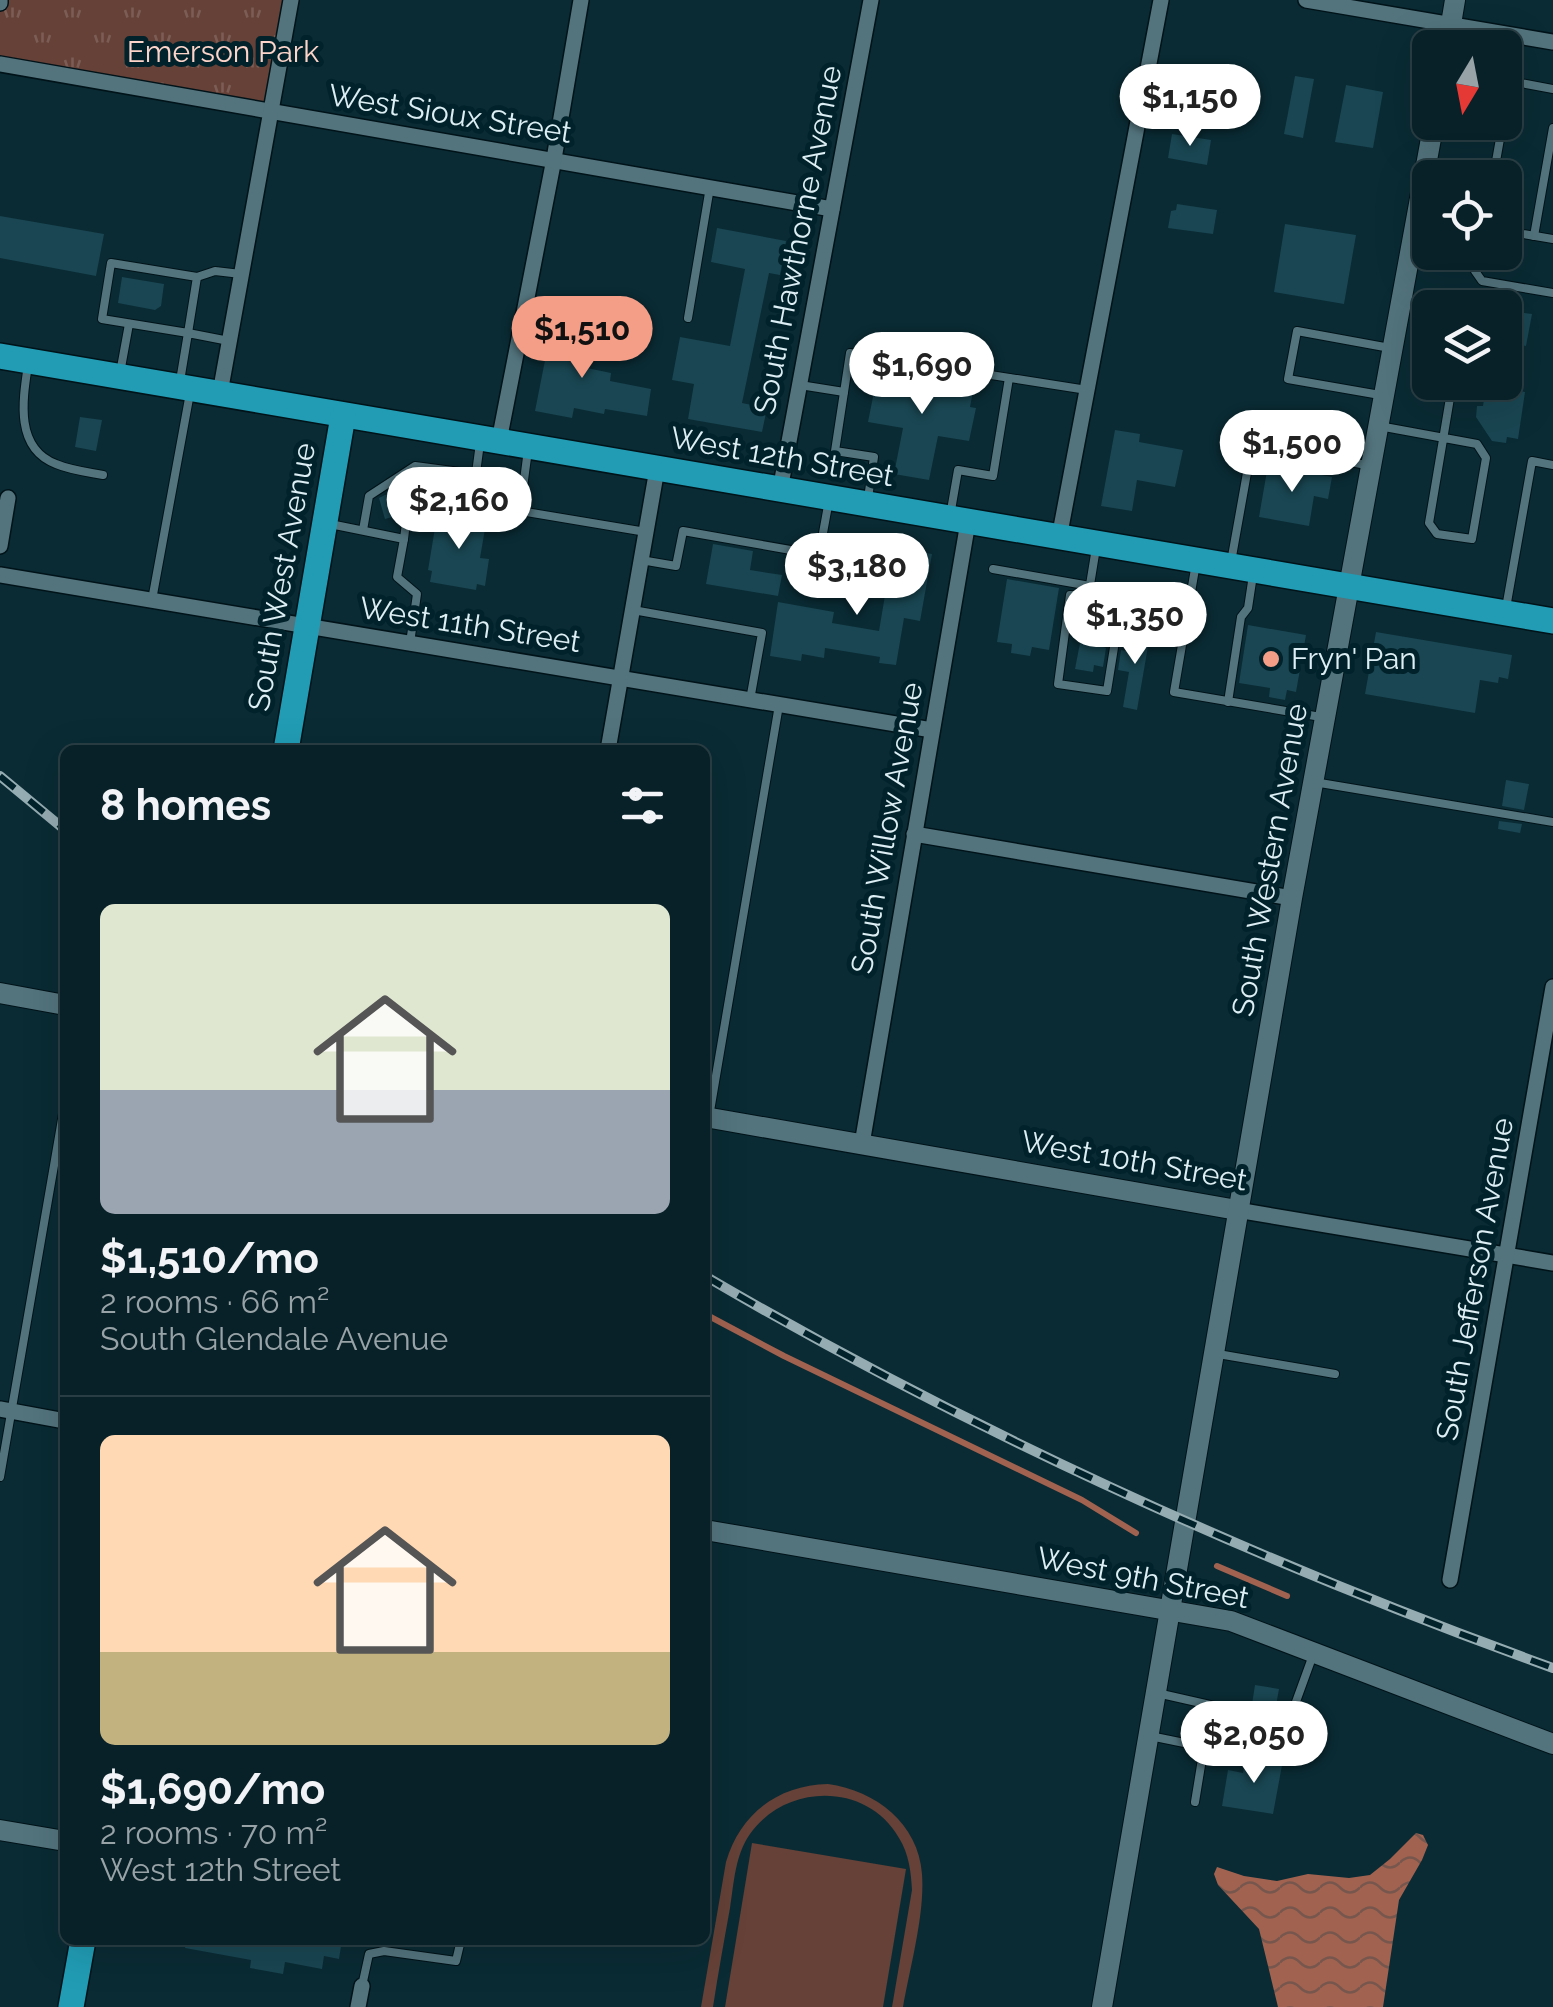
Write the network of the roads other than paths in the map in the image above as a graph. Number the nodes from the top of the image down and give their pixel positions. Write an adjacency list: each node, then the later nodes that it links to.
1 (291, 0): 15 (street)
2 (581, 0): 17 (street)
3 (871, 0): 19 (street, South Hawthorne Avenue)
4 (1161, 0): 39 (street)
5 (1306, 0): 7 (street)
6 (1456, 0): 7 (street)
7 (1451, 25): 8 (street); 9 (street)
8 (1450, 30)
9 (1481, 30)
10 (1522, 37): 11 (street)
11 (1553, 42)
12 (0, 64): 15 (street, West Sioux Street)
13 (1522, 83): 14 (lane)
14 (1553, 88)
15 (271, 112): 17 (street, West Sioux Street); 25 (street)
16 (1553, 128): 21 (lane)
17 (554, 159): 18 (street, West Sioux Street); 47 (street)
18 (710, 187): 19 (street, West Sioux Street); 28 (lane)
19 (832, 208): 37 (street, South Hawthorne Avenue)
20 (1522, 234): 21 (lane)
21 (1534, 236): 22 (lane)
22 (1553, 239)
23 (1412, 266): 32 (street, South Western Avenue)
24 (1476, 270): 27 (lane)
25 (241, 274): 26 (lane); 31 (street)
26 (197, 277): 29 (lane); 30 (lane)
27 (1553, 292)
28 (688, 318)
29 (129, 324): 30 (lane); 35 (lane)
30 (188, 333): 31 (lane); 38 (lane)
31 (229, 341): 41 (street)
32 (1393, 348): 42 (street, South Western Avenue); 42 (lane)
33 (0, 356): 34 (main road, West 12th Street)
34 (29, 361): 35 (main road, West 12th Street); 54 (lane)
35 (120, 376): 38 (main road, West 12th Street)
36 (1009, 378): 39 (lane); 40 (lane); 64 (lane)
37 (800, 384): 40 (lane); 57 (street, South Hawthorne Avenue)
38 (185, 387): 41 (main road, West 12th Street); 80 (lane)
39 (1087, 390): 68 (street)
40 (844, 392): 62 (lane)
41 (220, 393): 44 (main road, West 12th Street)
42 (1384, 396): 45 (street, South Western Avenue)
43 (1450, 400): 46 (lane)
44 (343, 416): 47 (main road, West 12th Street); 65 (main road, South West Avenue)
45 (1379, 426): 46 (lane); 49 (street, South Western Avenue)
46 (1443, 438): 46 (lane)
47 (490, 440): 48 (main road, West 12th Street); 53 (lane)
48 (528, 446): 52 (main road, West 12th Street); 63 (lane)
49 (1372, 465): 75 (lane); 78 (street, South Western Avenue)
50 (1553, 465): 82 (lane)
51 (427, 468): 53 (lane); 55 (lane); 56 (lane)
52 (657, 469): 57 (main road, West 12th Street); 67 (street)
53 (475, 474): 61 (lane)
54 (102, 475)
55 (394, 480): 58 (lane); 66 (lane)
56 (430, 483)
57 (780, 490): 60 (main road, West 12th Street)
58 (397, 492)
59 (8, 498): 71 (street)
60 (829, 498): 62 (main road, West 12th Street); 72 (lane)
61 (472, 503): 63 (lane); 69 (lane)
62 (867, 504): 64 (main road, West 12th Street)
63 (520, 510): 67 (lane)
64 (959, 520): 68 (main road, West 12th Street); 91 (street, South Willow Avenue)
65 (325, 523): 66 (lane); 84 (main road, South West Avenue)
66 (363, 530): 69 (lane)
67 (646, 532): 72 (street)
68 (1059, 538): 70 (main road, West 12th Street)
69 (404, 539): 85 (lane)
70 (1096, 544): 73 (main road, West 12th Street); 77 (lane)
71 (0, 546)
72 (641, 560): 81 (street)
73 (1196, 561): 75 (main road, West 12th Street); 88 (lane)
74 (994, 569): 77 (lane)
75 (1242, 569): 78 (main road, West 12th Street); 88 (lane)
76 (0, 575): 80 (street, West 11th Street)
77 (1090, 586): 79 (lane)
78 (1350, 587): 82 (main road, West 12th Street); 90 (street, South Western Avenue)
79 (1088, 598): 79 (lane)
80 (152, 600): 84 (street, West 11th Street)
81 (632, 610): 86 (street); 87 (lane)
82 (1505, 613): 83 (main road, West 12th Street)
83 (1553, 622)
84 (307, 626): 85 (street, West 11th Street); 92 (main road, South West Avenue)
85 (410, 644): 86 (street, West 11th Street)
86 (621, 678): 87 (street, West 11th Street); 93 (street)
87 (750, 700): 89 (street, West 11th Street)
88 (1228, 702): 90 (lane)
89 (779, 705): 91 (street, West 11th Street); 101 (lane)
90 (1326, 718): 94 (street, South Western Avenue)
91 (932, 730): 96 (street, South Willow Avenue)
92 (287, 745)
93 (609, 745)
94 (1314, 782): 95 (lane); 97 (street, South Western Avenue)
95 (1553, 822)
96 (914, 834): 97 (street); 104 (street, South Willow Avenue)
97 (1292, 898): 105 (street, South Western Avenue)
98 (1553, 987): 106 (street, South Jefferson Avenue)
99 (0, 994): 100 (street)
100 (60, 1004)
101 (710, 1100)
102 (710, 1118): 104 (street, West 10th Street)
103 (60, 1128): 110 (lane)
104 (862, 1144): 105 (street, West 10th Street)
105 (1238, 1210): 106 (street, West 10th Street); 108 (street, South Western Avenue)
106 (1507, 1255): 107 (street, West 10th Street); 114 (street, South Jefferson Avenue)
107 (1553, 1263)
108 (1214, 1353): 109 (lane); 115 (street, South Western Avenue)
109 (1335, 1374)
110 (6, 1410): 111 (street); 112 (lane)
111 (60, 1420)
112 (0, 1477)
113 (710, 1531): 115 (street, West 9th Street)
114 (1450, 1580)
115 (1170, 1609): 116 (street, West 9th Street); 117 (street, South Western Avenue)
116 (1313, 1653): 120 (street, West 9th Street); 121 (lane)
117 (1157, 1692): 118 (lane); 119 (street, South Western Avenue)
118 (1232, 1710)
119 (1150, 1736): 121 (lane); 130 (street, South Western Avenue)
120 (1553, 1744)
121 (1204, 1748): 122 (lane)
122 (1195, 1802)
123 (0, 1830): 124 (street)
124 (60, 1840)
125 (82, 1945): 128 (main road)
126 (460, 1945): 127 (lane)
127 (362, 1986): 129 (street)
128 (71, 2007)
129 (358, 2007)
130 (1102, 2007)

